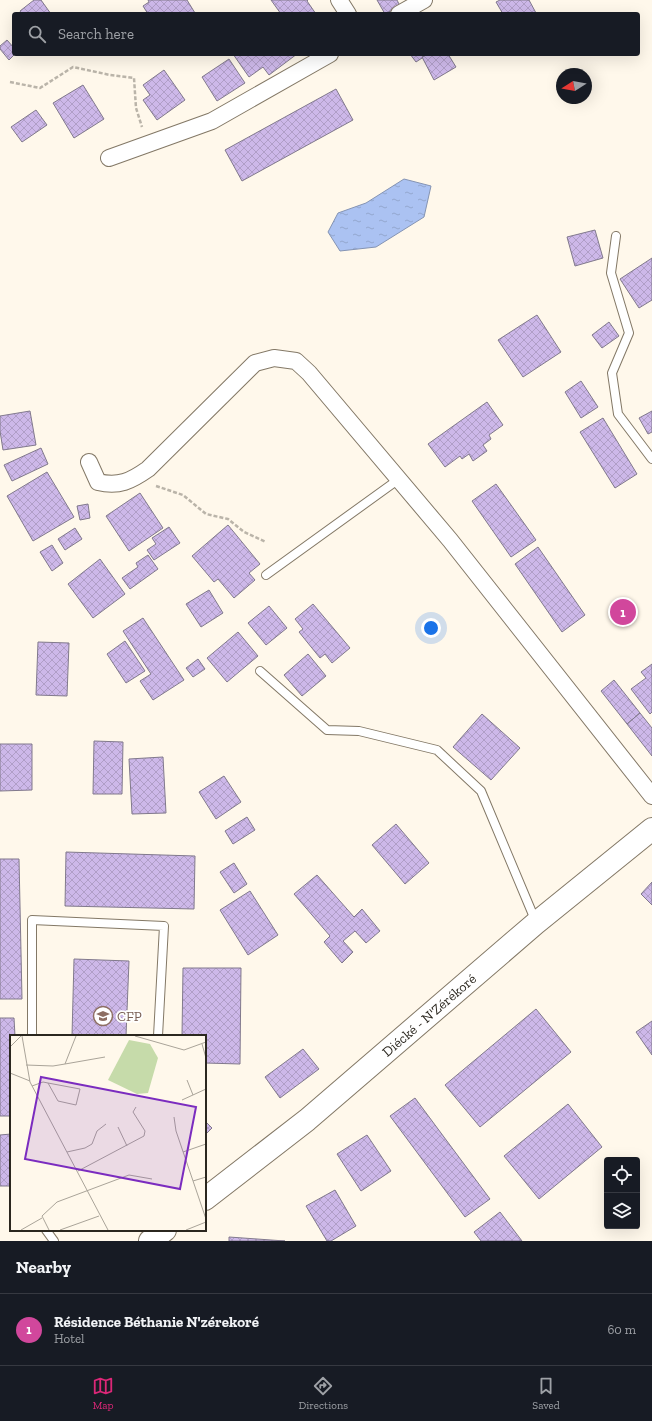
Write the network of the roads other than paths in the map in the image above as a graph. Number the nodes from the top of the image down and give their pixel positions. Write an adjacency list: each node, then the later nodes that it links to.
1 (339, 0): 3 (street)
2 (424, 0): 4 (street)
3 (347, 12)
4 (403, 12)
5 (326, 56): 6 (street)
6 (109, 158)
7 (616, 236): 8 (lane)
8 (652, 459)
9 (89, 462): 10 (street)
10 (399, 479): 11 (lane); 13 (street)
11 (266, 575)
12 (260, 671): 15 (lane)
13 (652, 796)
14 (652, 829): 15 (highway, Diécké - N'Zérékoré)
15 (536, 923): 18 (highway, Diécké - N'Zérékoré)
16 (32, 1035): 17 (lane)
17 (158, 1035)
18 (206, 1198)
19 (47, 1231): 21 (lane)
20 (164, 1231): 22 (highway)
21 (54, 1241)
22 (150, 1241)

